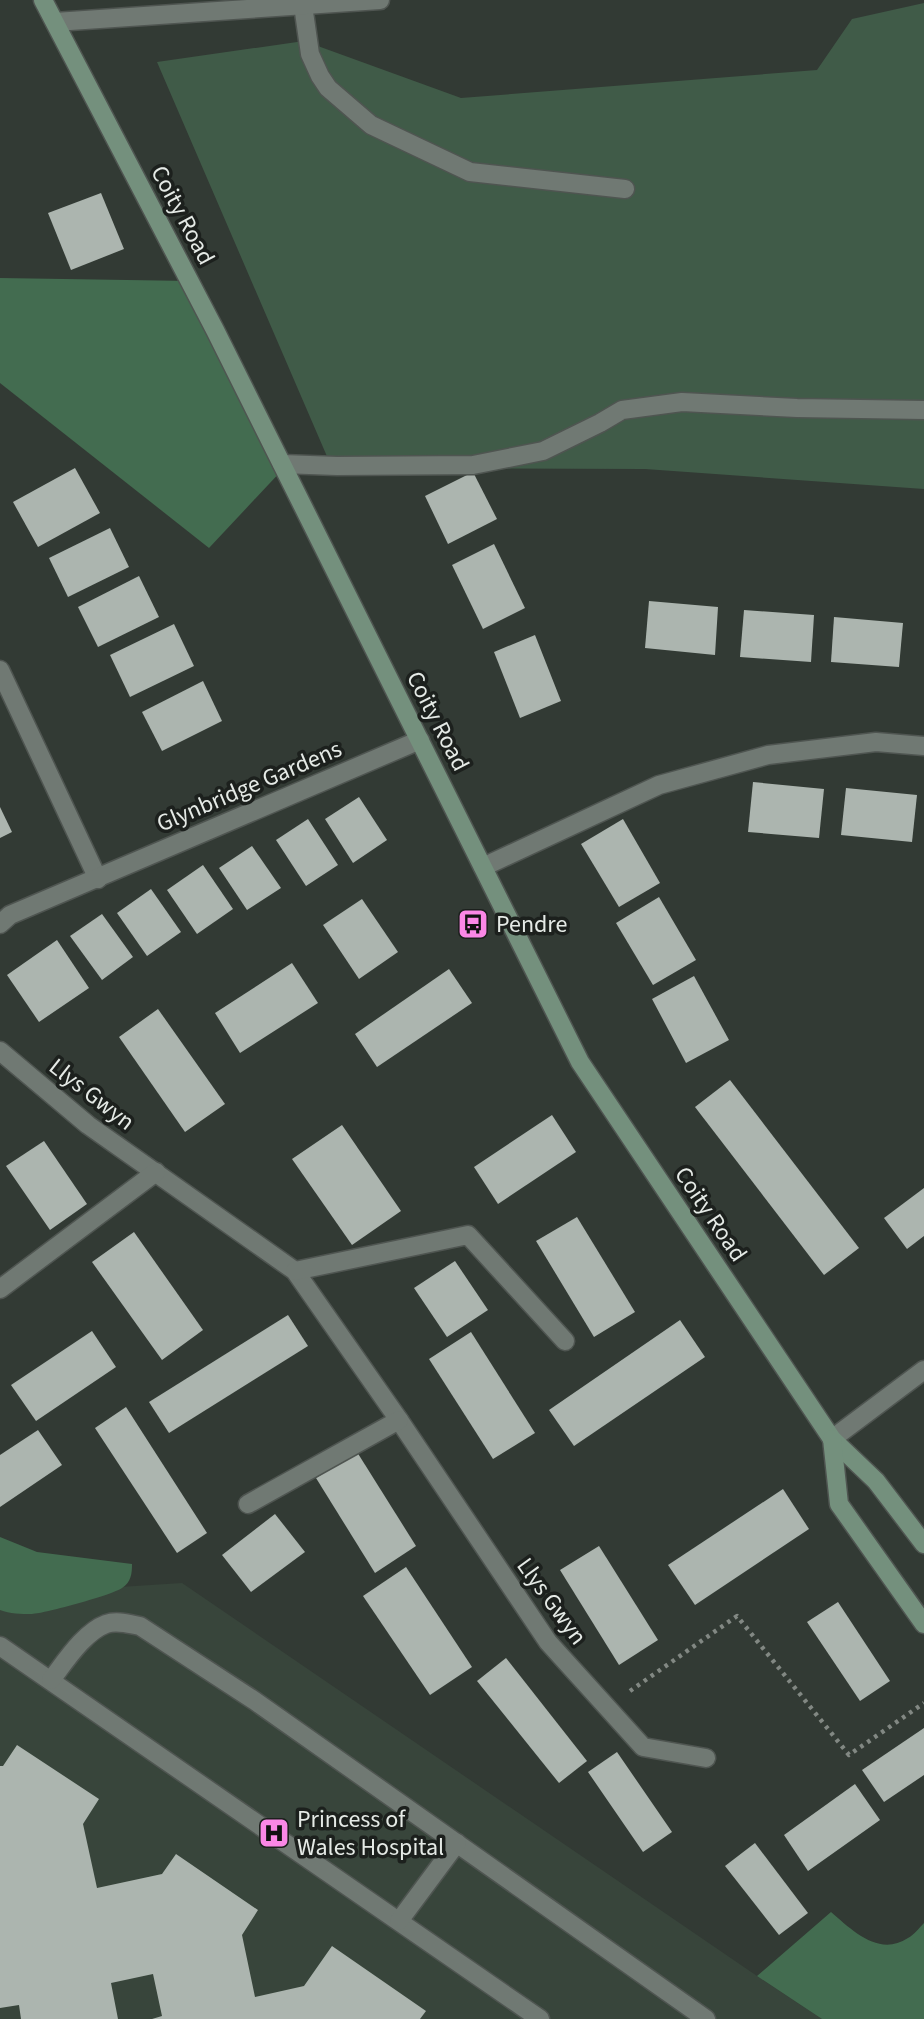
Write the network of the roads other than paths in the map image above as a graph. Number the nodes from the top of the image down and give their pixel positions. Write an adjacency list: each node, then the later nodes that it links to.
1 (43, 0): 4 (main road, Coity Road)
2 (380, 0): 3 (street)
3 (303, 5): 4 (street); 5 (street)
4 (55, 22): 7 (main road, Coity Road)
5 (625, 189)
6 (924, 410): 7 (street)
7 (282, 464): 9 (main road, Coity Road)
8 (0, 670): 12 (street)
9 (420, 740): 11 (main road, Coity Road); 12 (street, Glynbridge Gardens)
10 (924, 746): 11 (street)
11 (483, 867): 21 (main road, Coity Road)
12 (98, 879): 13 (street, Glynbridge Gardens)
13 (0, 924)
14 (0, 1051): 15 (street, Llys Gwyn)
15 (156, 1172): 16 (street, Llys Gwyn); 17 (street)
16 (295, 1270): 18 (street); 20 (street, Llys Gwyn)
17 (0, 1289)
18 (565, 1341)
19 (924, 1370): 21 (street)
20 (399, 1420): 22 (street); 27 (street, Llys Gwyn)
21 (832, 1439): 23 (main road, Coity Road); 24 (main road, Coity Road)
22 (248, 1504)
23 (924, 1544)
24 (924, 1624)
25 (0, 1646): 26 (street)
26 (51, 1680): 28 (street); 29 (street)
27 (706, 1758)
28 (457, 1843): 29 (street); 31 (street)
29 (399, 1921): 30 (street)
30 (540, 2019)
31 (706, 2019)

